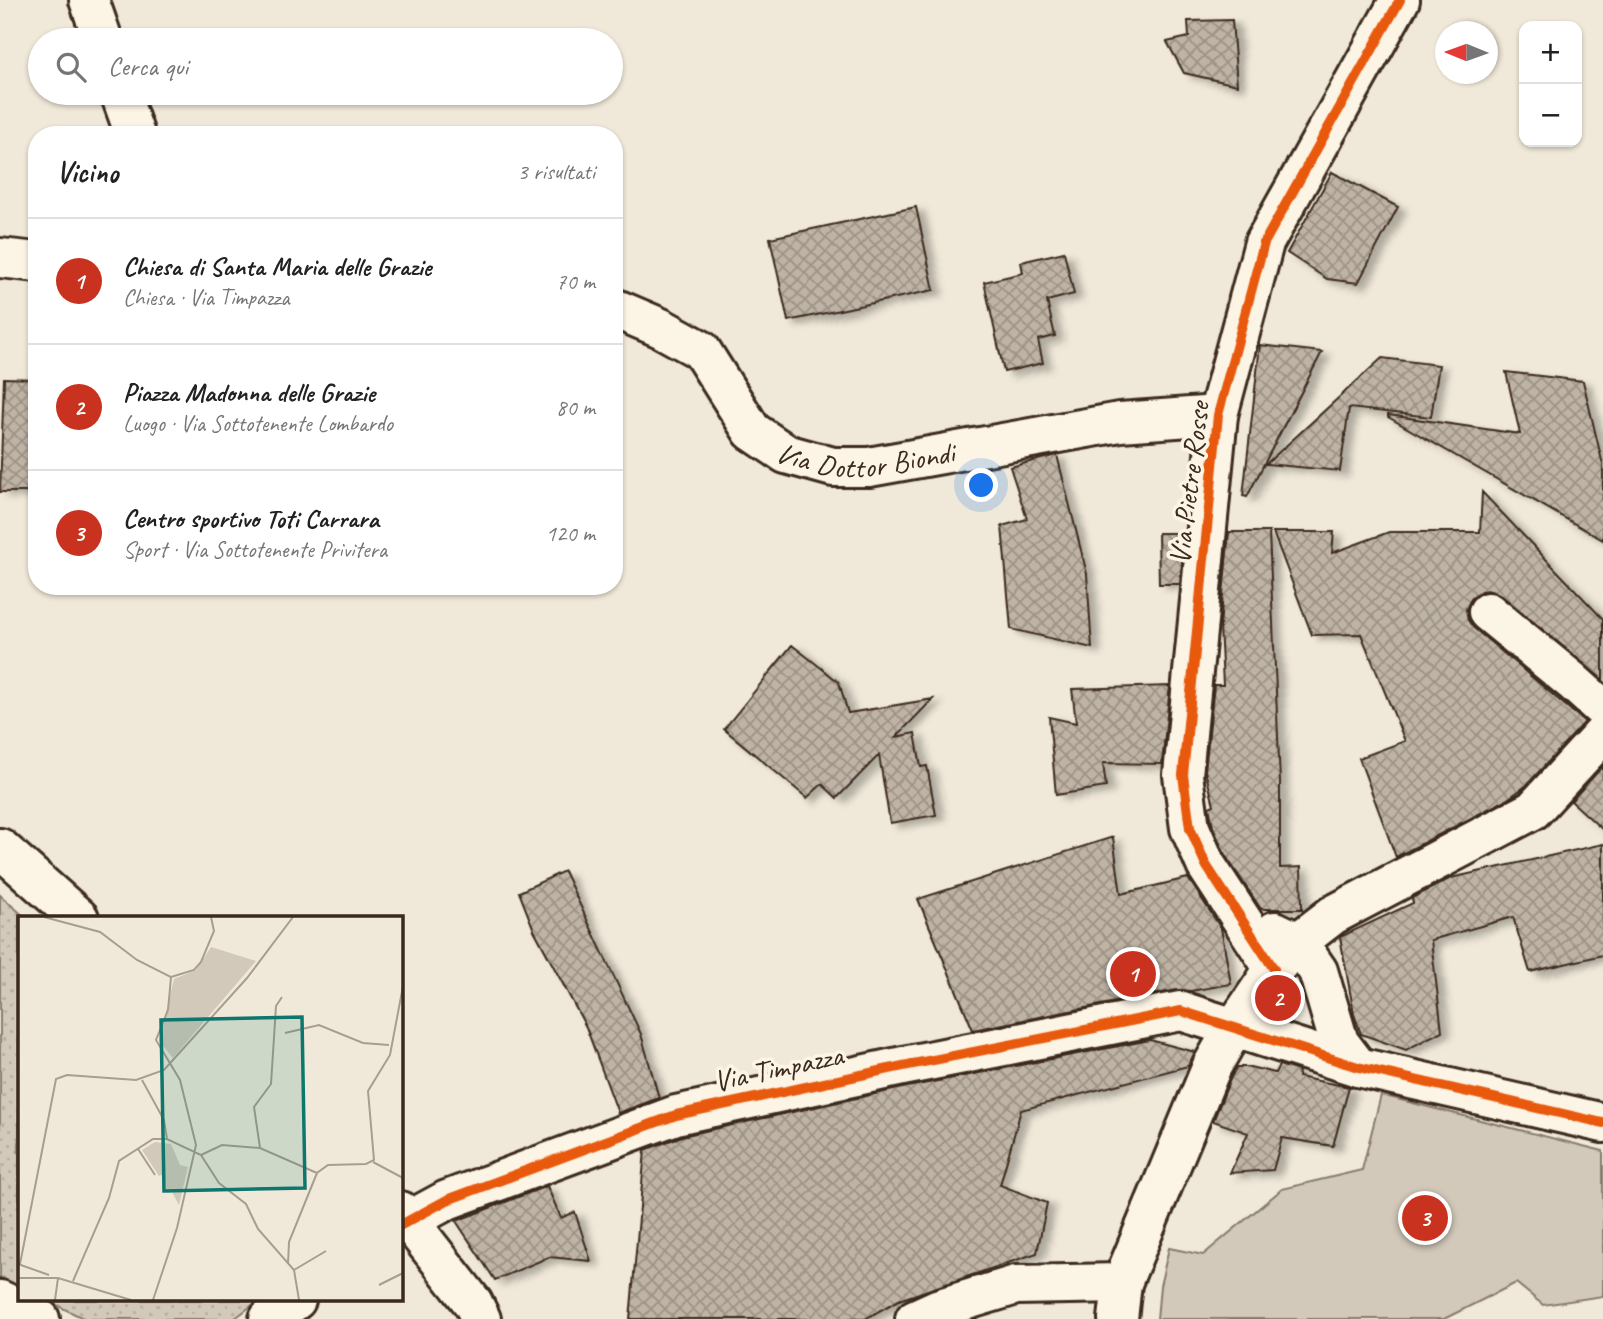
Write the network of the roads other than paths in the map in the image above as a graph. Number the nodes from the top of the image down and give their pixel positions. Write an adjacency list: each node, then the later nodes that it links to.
1 (89, 0): 3 (street)
2 (1400, 0): 9 (street, Via Pietre Rosse)
3 (99, 28)
4 (124, 105): 5 (street)
5 (132, 126)
6 (0, 258): 7 (street)
7 (28, 261)
8 (623, 312): 9 (street, Via Dottor Biondi)
9 (1218, 415): 15 (street, Via Pietre Rosse)
10 (1488, 612): 11 (street)
11 (1603, 709)
12 (1603, 734): 15 (street)
13 (0, 848): 14 (street)
14 (77, 916)
15 (1298, 945): 16 (street); 17 (street)
16 (1234, 1028): 17 (street); 19 (street, Via Timpazza); 21 (street)
17 (1358, 1067): 18 (street)
18 (1603, 1123)
19 (404, 1219): 25 (street)
20 (0, 1300): 23 (street)
21 (1120, 1301): 26 (street)
22 (293, 1302): 24 (street)
23 (40, 1319)
24 (270, 1319)
25 (481, 1319)
26 (915, 1319)

